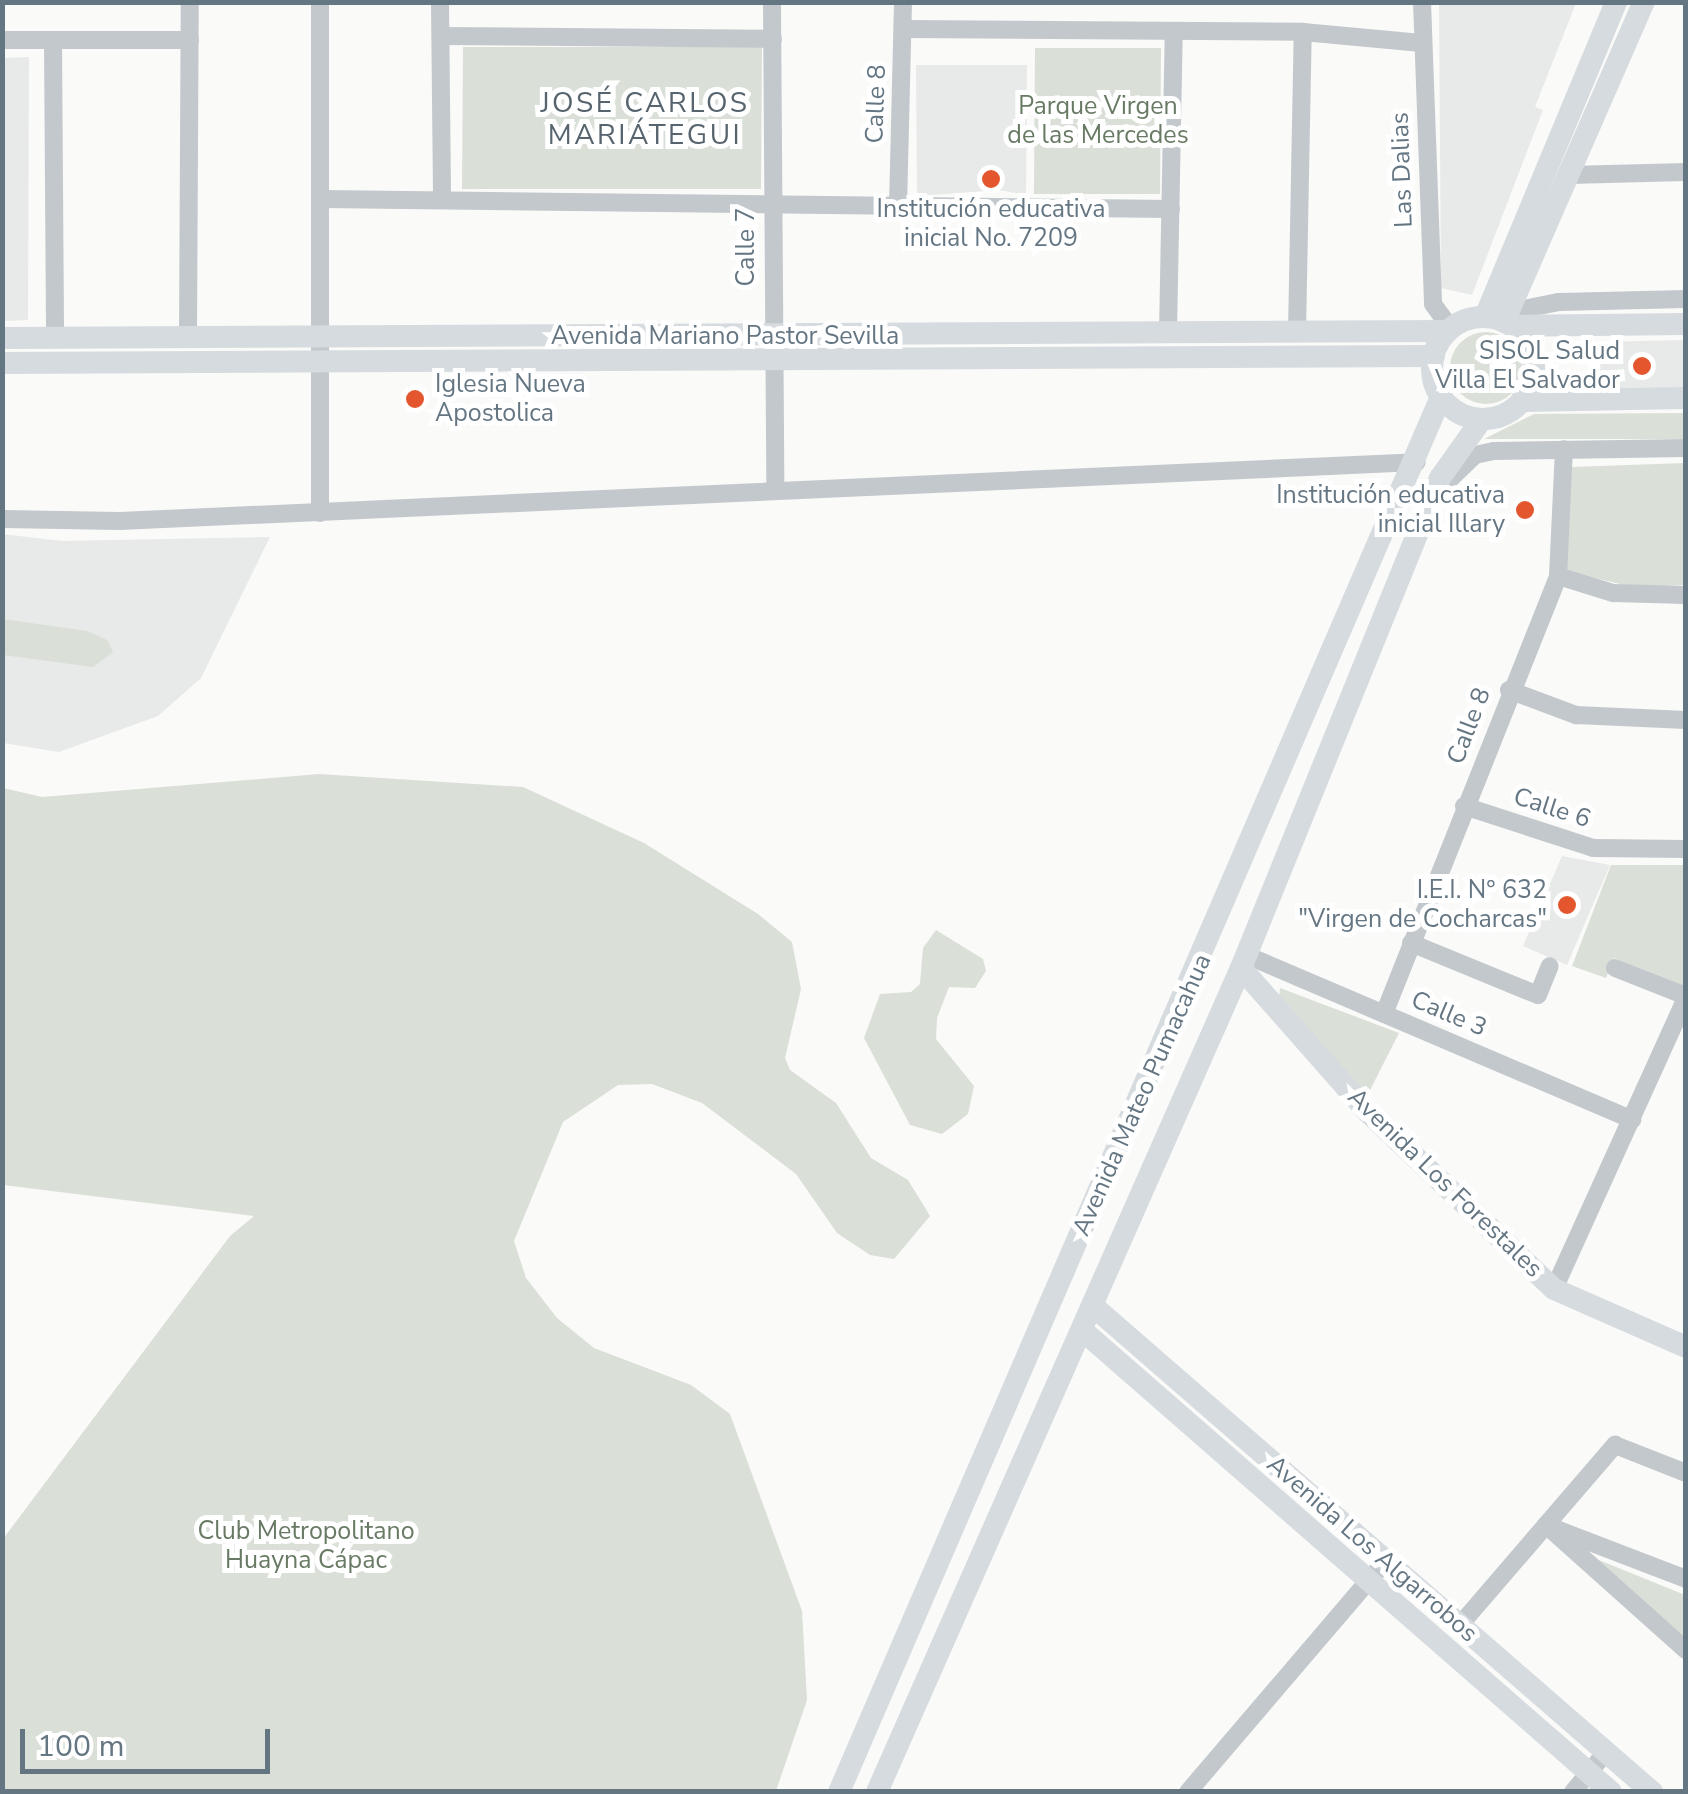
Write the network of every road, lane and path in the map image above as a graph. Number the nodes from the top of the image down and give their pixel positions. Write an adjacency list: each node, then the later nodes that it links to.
1 (190, 2): 16 (street)
2 (320, 2): 20 (street)
3 (440, 2): 12 (street)
4 (772, 2): 13 (street, Calle 7)
5 (903, 2): 9 (street, Calle 8)
6 (1422, 2): 17 (street, Las Dalias)
7 (1616, 2): 26 (main road)
8 (1644, 2): 19 (main road)
9 (903, 29): 10 (street); 23 (street, Calle 8)
10 (1174, 31): 11 (street); 24 (street)
11 (1302, 32): 17 (street); 29 (street)
12 (440, 36): 13 (street); 21 (street)
13 (772, 39): 22 (street, Calle 7)
14 (2, 40): 15 (street)
15 (53, 40): 16 (street); 33 (street)
16 (190, 40): 34 (street)
17 (1422, 42): 28 (street, Las Dalias)
18 (1686, 172): 19 (street)
19 (1569, 174): 26 (main road)
20 (321, 199): 21 (street); 35 (street)
21 (442, 200): 22 (street)
22 (772, 204): 23 (street); 31 (street, Calle 7)
23 (898, 207): 24 (street)
24 (1171, 209): 30 (street)
25 (1686, 299): 26 (street)
26 (1502, 322): 27 (main road); 28 (main road); 41 (main road)
27 (1686, 324)
28 (1450, 330): 29 (main road, Avenida Mariano Pastor Sevilla); 36 (main road)
29 (1297, 332): 30 (main road, Avenida Mariano Pastor Sevilla)
30 (1168, 334): 31 (main road, Avenida Mariano Pastor Sevilla)
31 (771, 336): 35 (main road, Avenida Mariano Pastor Sevilla); 37 (street, Calle 7)
32 (2, 338): 33 (main road, Avenida Mariano Pastor Sevilla)
33 (54, 338): 34 (main road, Avenida Mariano Pastor Sevilla)
34 (188, 338): 35 (main road, Avenida Mariano Pastor Sevilla)
35 (320, 348): 37 (main road, Avenida Mariano Pastor Sevilla); 38 (main road, Avenida Mariano Pastor Sevilla); 48 (street)
36 (1434, 356): 37 (main road, Avenida Mariano Pastor Sevilla); 39 (main road)
37 (772, 360): 46 (street, Calle 7)
38 (2, 363)
39 (1441, 398): 42 (main road); 45 (main road, Avenida Mateo Pumacahua)
40 (1686, 398): 41 (main road)
41 (1521, 401): 42 (main road)
42 (1482, 419): 47 (main road, Avenida Mateo Pumacahua)
43 (1686, 448): 44 (street)
44 (1564, 450): 47 (street); 50 (street, Calle 8)
45 (1417, 462): 46 (street); 76 (main road, Avenida Mateo Pumacahua)
46 (775, 491): 48 (street)
47 (1428, 504): 57 (main road, Avenida Mateo Pumacahua)
48 (320, 512): 49 (street)
49 (2, 518)
50 (1558, 576): 51 (street); 52 (street, Calle 8)
51 (1686, 596)
52 (1509, 690): 53 (street); 54 (street, Calle 8)
53 (1686, 720)
54 (1464, 806): 55 (street, Calle 6); 56 (street, Calle 8)
55 (1686, 849)
56 (1411, 943): 58 (street); 61 (street, Calle 8)
57 (1244, 961): 61 (street, Calle 3); 63 (main road, Avenida Los Forestales); 64 (main road, Avenida Mateo Pumacahua)
58 (1550, 966)
59 (1615, 968): 60 (street)
60 (1686, 997): 62 (street)
61 (1384, 1014): 62 (street, Calle 3)
62 (1632, 1120): 63 (street)
63 (1554, 1289): 66 (main road, Avenida Los Forestales)
64 (1093, 1306): 65 (main road, Avenida Mateo Pumacahua); 69 (main road, Avenida Los Algarrobos)
65 (1082, 1330): 71 (main road, Avenida Los Algarrobos); 77 (main road, Avenida Mateo Pumacahua)
66 (1683, 1339)
67 (1686, 1473): 68 (street)
68 (1546, 1525): 70 (street); 72 (street); 73 (street)
69 (1386, 1560): 71 (street); 72 (main road, Avenida Los Algarrobos)
70 (1686, 1579)
71 (1369, 1580): 75 (main road, Avenida Los Algarrobos); 78 (street)
72 (1460, 1626): 74 (main road, Avenida Los Algarrobos)
73 (1686, 1650)
74 (1606, 1752): 75 (street); 81 (main road, Avenida Los Algarrobos)
75 (1589, 1772): 79 (street); 80 (main road, Avenida Los Algarrobos)
76 (839, 1792)
77 (877, 1792)
78 (1188, 1792)
79 (1573, 1792)
80 (1611, 1792)
81 (1652, 1792)

